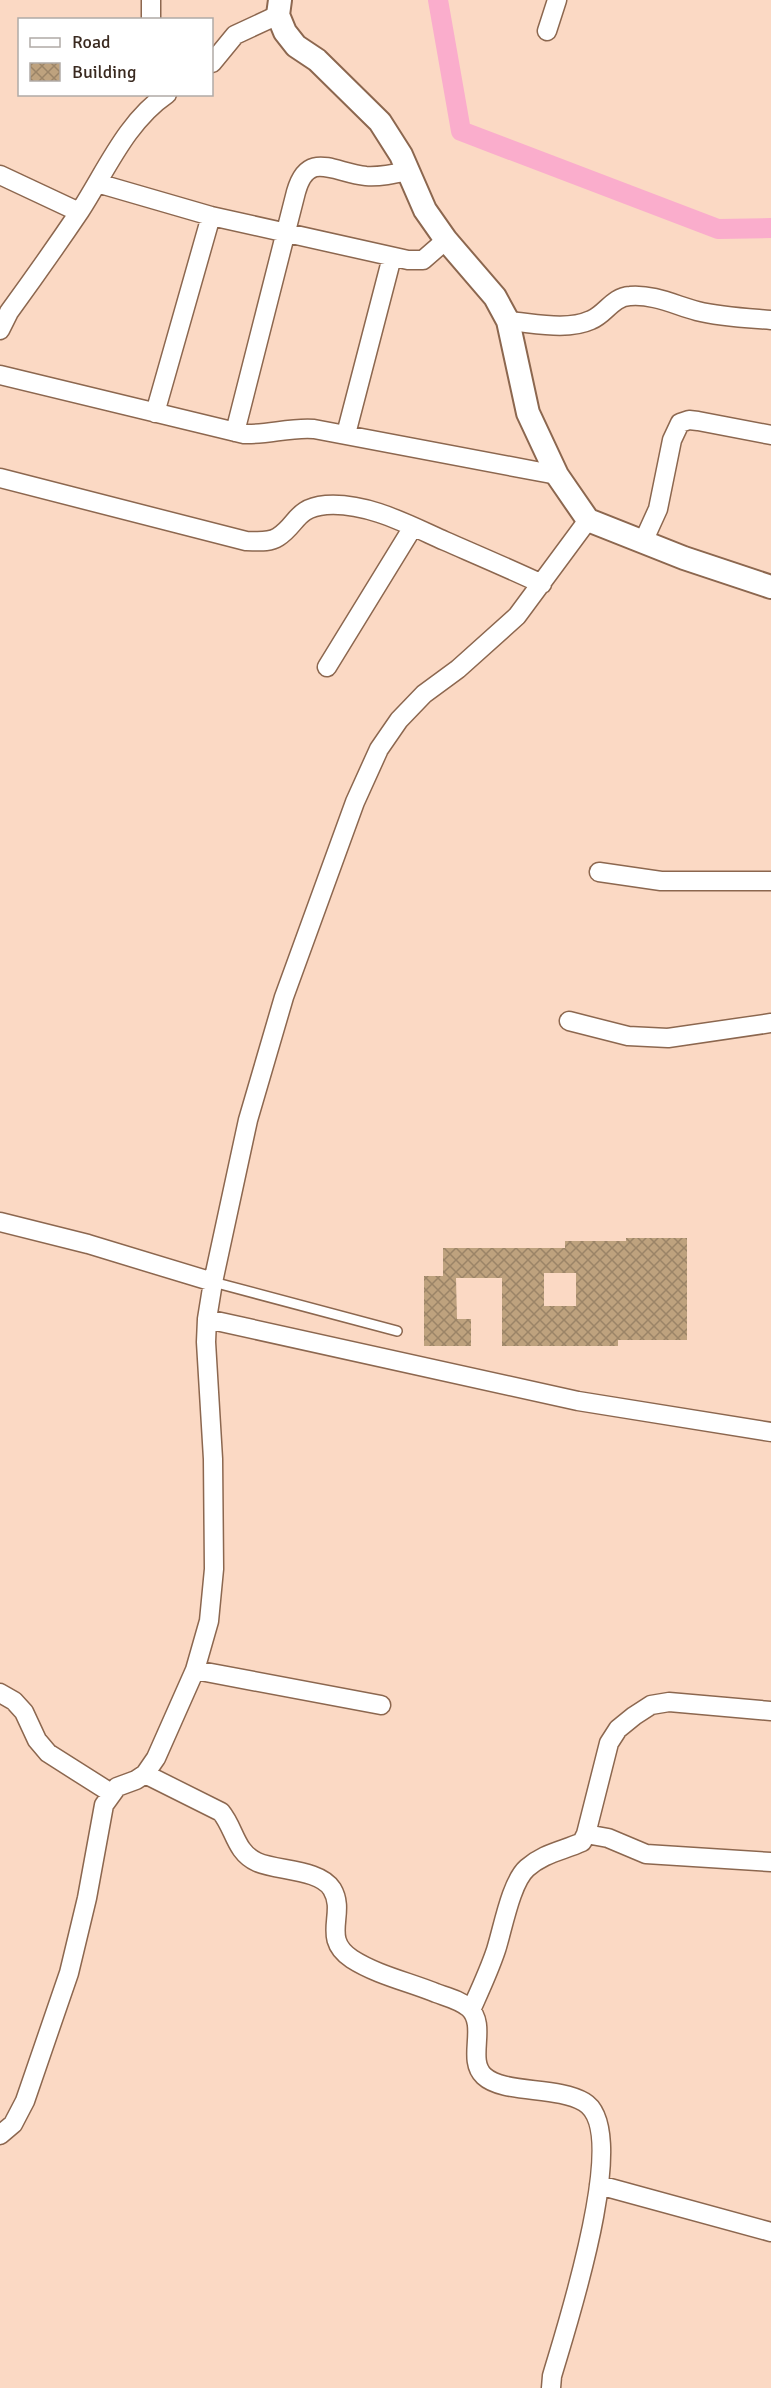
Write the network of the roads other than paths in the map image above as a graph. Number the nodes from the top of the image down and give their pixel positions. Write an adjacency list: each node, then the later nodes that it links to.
1 (152, 0): 4 (street)
2 (557, 0): 5 (street)
3 (279, 8): 6 (street); 9 (street)
4 (151, 18)
5 (547, 31)
6 (213, 62)
7 (162, 96): 8 (street)
8 (148, 102): 11 (street)
9 (408, 171): 14 (street); 15 (street)
10 (0, 175): 12 (street)
11 (98, 183): 12 (street); 13 (street)
12 (79, 212): 17 (street)
13 (211, 216): 14 (street); 22 (street)
14 (285, 234): 16 (street); 23 (street)
15 (446, 240): 16 (street); 19 (street)
16 (392, 258): 24 (street)
17 (8, 299): 20 (street)
18 (771, 320): 19 (street)
19 (508, 321): 26 (street)
20 (0, 330)
21 (0, 375): 22 (street)
22 (155, 413): 23 (street)
23 (234, 432): 24 (street)
24 (346, 434): 26 (street)
25 (771, 435): 30 (street)
26 (557, 475): 28 (street)
27 (0, 478): 29 (street)
28 (588, 520): 30 (street); 31 (street)
29 (413, 527): 31 (street); 33 (street)
30 (643, 542): 32 (street)
31 (542, 584): 39 (street)
32 (771, 587)
33 (327, 667)
34 (599, 872): 35 (street)
35 (771, 881)
36 (569, 1021): 37 (street)
37 (771, 1023)
38 (0, 1222): 39 (street)
39 (213, 1282): 40 (street); 41 (lane)
40 (207, 1319): 42 (street); 43 (street)
41 (397, 1331)
42 (771, 1432)
43 (195, 1670): 45 (street); 47 (street)
44 (0, 1693): 48 (street)
45 (381, 1706)
46 (771, 1711): 49 (street)
47 (144, 1774): 48 (street); 51 (street)
48 (111, 1793): 52 (street)
49 (586, 1834): 50 (street); 51 (street)
50 (771, 1862)
51 (471, 2010): 53 (street)
52 (0, 2135)
53 (599, 2186): 54 (street); 55 (street)
54 (771, 2232)
55 (551, 2388)

